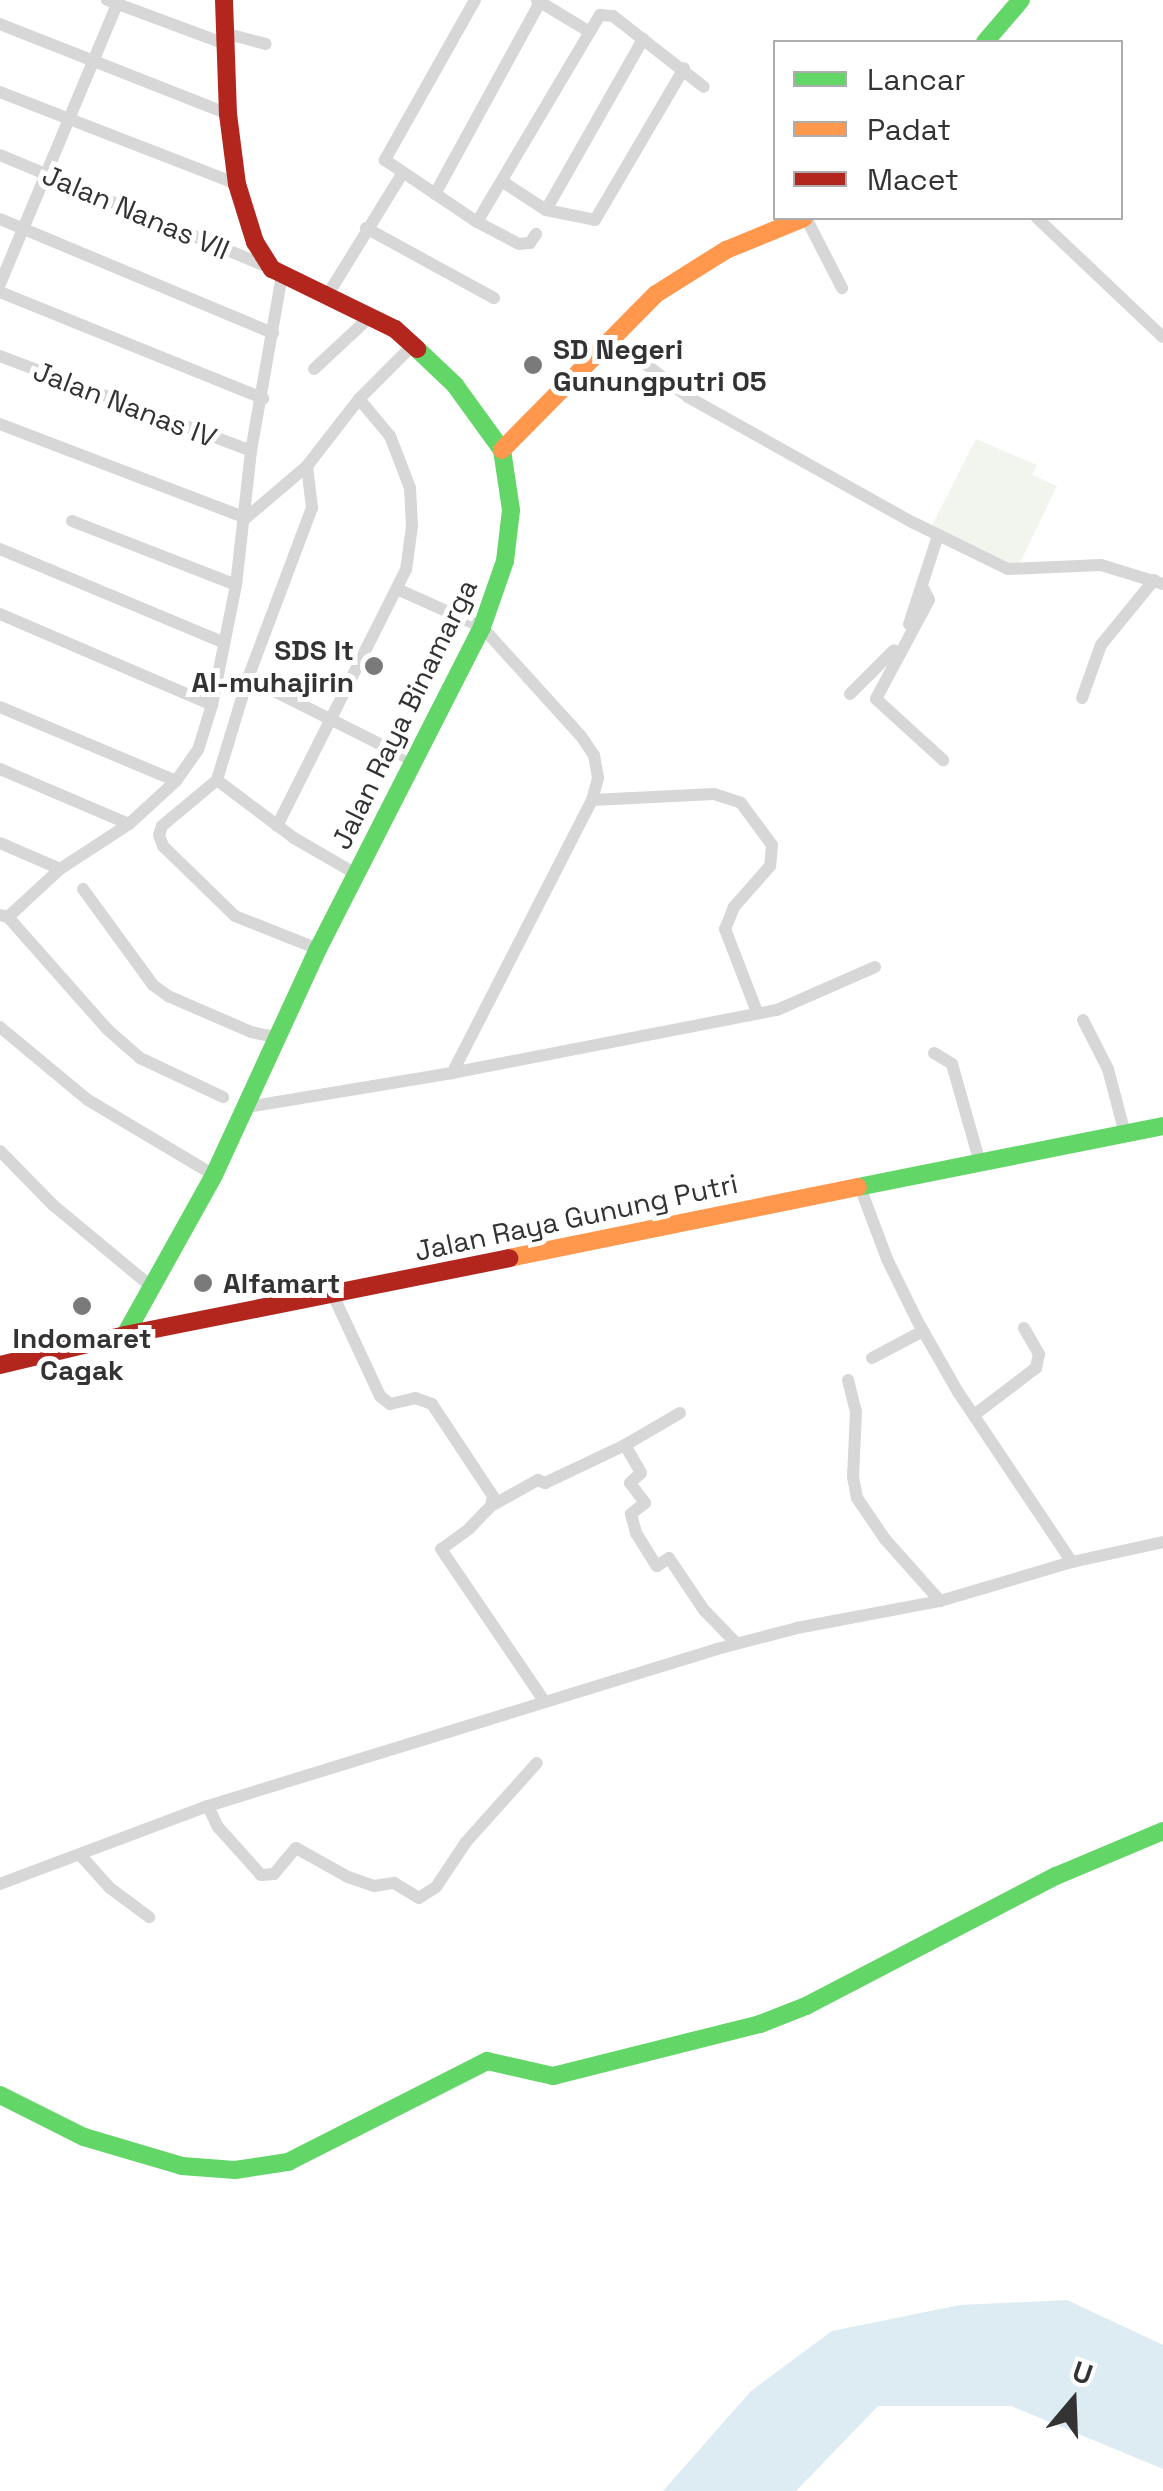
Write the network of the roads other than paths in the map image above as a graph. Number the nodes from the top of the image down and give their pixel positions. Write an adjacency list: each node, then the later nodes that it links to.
1 (224, 0): 8 (street)
2 (476, 0): 20 (street)
3 (1021, 0): 10 (street)
4 (114, 1): 8 (street); 12 (street)
5 (538, 1): 7 (street); 23 (street)
6 (0, 24): 12 (street)
7 (588, 30): 9 (street); 21 (street)
8 (224, 38): 11 (street); 16 (street)
9 (644, 38): 13 (street); 24 (street)
10 (988, 40)
11 (266, 44)
12 (92, 60): 16 (street); 17 (street)
13 (684, 68): 14 (street); 24 (street)
14 (704, 87)
15 (0, 92): 17 (street)
16 (228, 114): 22 (street)
17 (68, 120): 19 (street); 22 (street)
18 (0, 154): 19 (street, Jalan Nanas VII)
19 (47, 174): 31 (street); 33 (street, Jalan Nanas VII)
20 (402, 174): 23 (street); 30 (street)
21 (503, 182): 24 (street); 29 (street)
22 (237, 184): 33 (street)
23 (435, 194): 29 (street)
24 (546, 210)
25 (0, 219): 31 (street)
26 (801, 220): 41 (street)
27 (806, 220): 35 (street)
28 (1039, 220): 40 (street)
29 (476, 222): 32 (street)
30 (366, 228): 36 (street); 37 (street)
31 (25, 232): 34 (street); 39 (street)
32 (536, 234)
33 (277, 272): 36 (street); 39 (street)
34 (0, 288): 45 (street)
35 (842, 288)
36 (327, 296): 38 (street)
37 (494, 298)
38 (371, 316): 42 (street); 44 (street)
39 (273, 333): 45 (street)
40 (1163, 337)
41 (611, 338): 48 (street); 53 (street)
42 (414, 344): 46 (street); 48 (street)
43 (0, 356): 49 (street, Jalan Nanas IV)
44 (314, 369)
45 (263, 398): 49 (street)
46 (359, 399): 50 (street); 57 (street)
47 (0, 424): 51 (street)
48 (502, 450): 60 (street, Jalan Raya Binamarga)
49 (251, 451): 51 (street)
50 (307, 466): 51 (street); 62 (street)
51 (246, 518): 56 (street)
52 (72, 521): 56 (street)
53 (938, 536): 55 (street); 58 (street)
54 (0, 549): 61 (street)
55 (1158, 582): 64 (street)
56 (236, 585): 61 (street)
57 (397, 588): 60 (street); 67 (street)
58 (923, 588): 63 (street); 69 (street)
59 (0, 614): 66 (street)
60 (482, 627): 68 (street, Jalan Raya Binamarga); 73 (street)
61 (222, 642): 66 (street)
62 (248, 678): 67 (street); 72 (street)
63 (850, 694)
64 (1082, 698)
65 (0, 706): 71 (street)
66 (212, 706): 71 (street)
67 (332, 719): 68 (street); 75 (street)
68 (414, 760): 78 (street, Jalan Raya Binamarga)
69 (943, 760)
70 (0, 770): 74 (street)
71 (176, 780): 74 (street)
72 (217, 780): 75 (street); 81 (street)
73 (592, 800): 83 (street); 88 (street)
74 (130, 824): 77 (street)
75 (277, 826): 78 (street)
76 (0, 843): 77 (street)
77 (60, 868): 80 (street)
78 (356, 874): 81 (street, Jalan Raya Binamarga)
79 (83, 890): 86 (street)
80 (4, 916): 89 (street)
81 (318, 949): 86 (street, Jalan Raya Binamarga)
82 (875, 967): 83 (street)
83 (758, 1012): 88 (street)
84 (1083, 1020): 92 (street)
85 (0, 1027): 95 (street)
86 (279, 1038): 90 (street, Jalan Raya Binamarga)
87 (934, 1053): 94 (street)
88 (452, 1074): 90 (street)
89 (223, 1098)
90 (246, 1107): 95 (street, Jalan Raya Binamarga)
91 (1163, 1127): 92 (street, Jalan Raya Gunung Putri)
92 (1125, 1134): 94 (street, Jalan Raya Gunung Putri)
93 (0, 1151): 97 (street)
94 (980, 1163): 96 (street, Jalan Raya Gunung Putri)
95 (214, 1174): 97 (street, Jalan Raya Binamarga)
96 (860, 1187): 98 (street, Jalan Raya Gunung Putri); 100 (street)
97 (154, 1289): 101 (street, Jalan Raya Binamarga)
98 (333, 1295): 101 (street, Jalan Raya Gunung Putri); 108 (street)
99 (1024, 1328): 106 (street)
100 (923, 1331): 102 (street); 106 (street)
101 (125, 1335): 103 (street, Jalan Raya Gunung Putri)
102 (872, 1358)
103 (0, 1364)
104 (848, 1380): 111 (street)
105 (680, 1413): 107 (street)
106 (974, 1415): 110 (street)
107 (625, 1445): 108 (street); 112 (street)
108 (491, 1506): 113 (street)
109 (1163, 1542): 110 (street)
110 (1072, 1562): 111 (street)
111 (940, 1601): 112 (street)
112 (737, 1644): 113 (street)
113 (545, 1702): 115 (street)
114 (538, 1764): 115 (street)
115 (208, 1806): 117 (street)
116 (1163, 1831): 120 (street)
117 (82, 1857): 118 (street); 119 (street)
118 (0, 1884)
119 (149, 1917)
120 (0, 2095)

